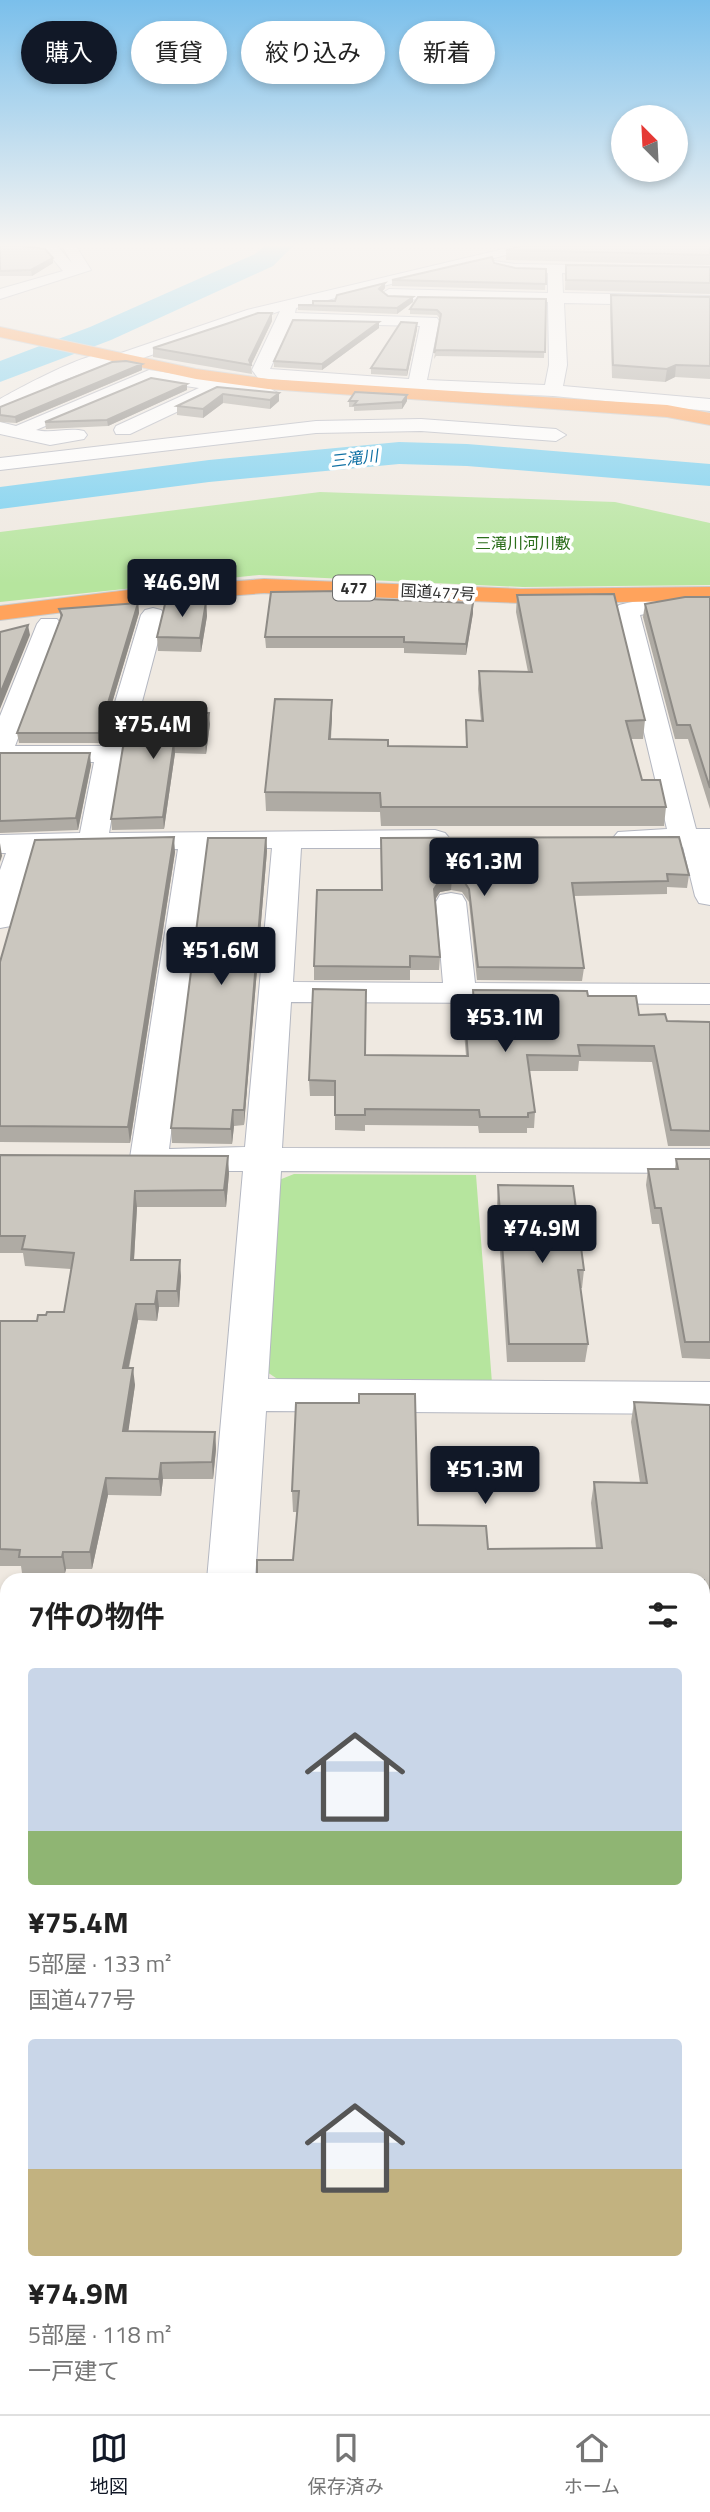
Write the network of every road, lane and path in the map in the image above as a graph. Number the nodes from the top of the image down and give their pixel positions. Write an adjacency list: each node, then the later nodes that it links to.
1 (102, 359): 6 (street)
2 (122, 359): 13 (highway)
3 (273, 359): 9 (street)
4 (415, 359): 9 (street)
5 (557, 359): 8 (street)
6 (50, 379): 10 (street); 12 (street)
7 (215, 387): 15 (street); 16 (street); 16 (street)
8 (553, 391): 9 (street); 11 (street)
9 (421, 392): 14 (street)
10 (0, 396)
11 (710, 405)
12 (0, 406)
13 (710, 419)
14 (421, 425): 17 (street); 18 (street)
15 (9, 430): 16 (street)
16 (123, 430)
17 (556, 435)
18 (0, 464)
19 (710, 594): 20 (highway, 国道477号 / 477); 28 (street)
20 (0, 613)
21 (153, 615): 25 (street)
22 (49, 624): 23 (street)
23 (0, 749)
24 (0, 754): 25 (street)
25 (109, 754): 31 (street)
26 (286, 838): 29 (street); 30 (street); 36 (street)
27 (604, 838): 28 (street)
28 (696, 838): 33 (street)
29 (194, 839): 31 (street); 40 (street)
30 (458, 839)
31 (93, 842): 32 (street)
32 (12, 844): 35 (street)
33 (710, 896)
34 (451, 902): 37 (street)
35 (0, 919)
36 (275, 992): 37 (street); 41 (street)
37 (460, 993): 38 (street)
38 (710, 994)
39 (109, 1158): 40 (street)
40 (149, 1158): 41 (street)
41 (263, 1159): 42 (street); 43 (street)
42 (710, 1161)
43 (245, 1395): 44 (street); 45 (street)
44 (710, 1398)
45 (232, 1573)

